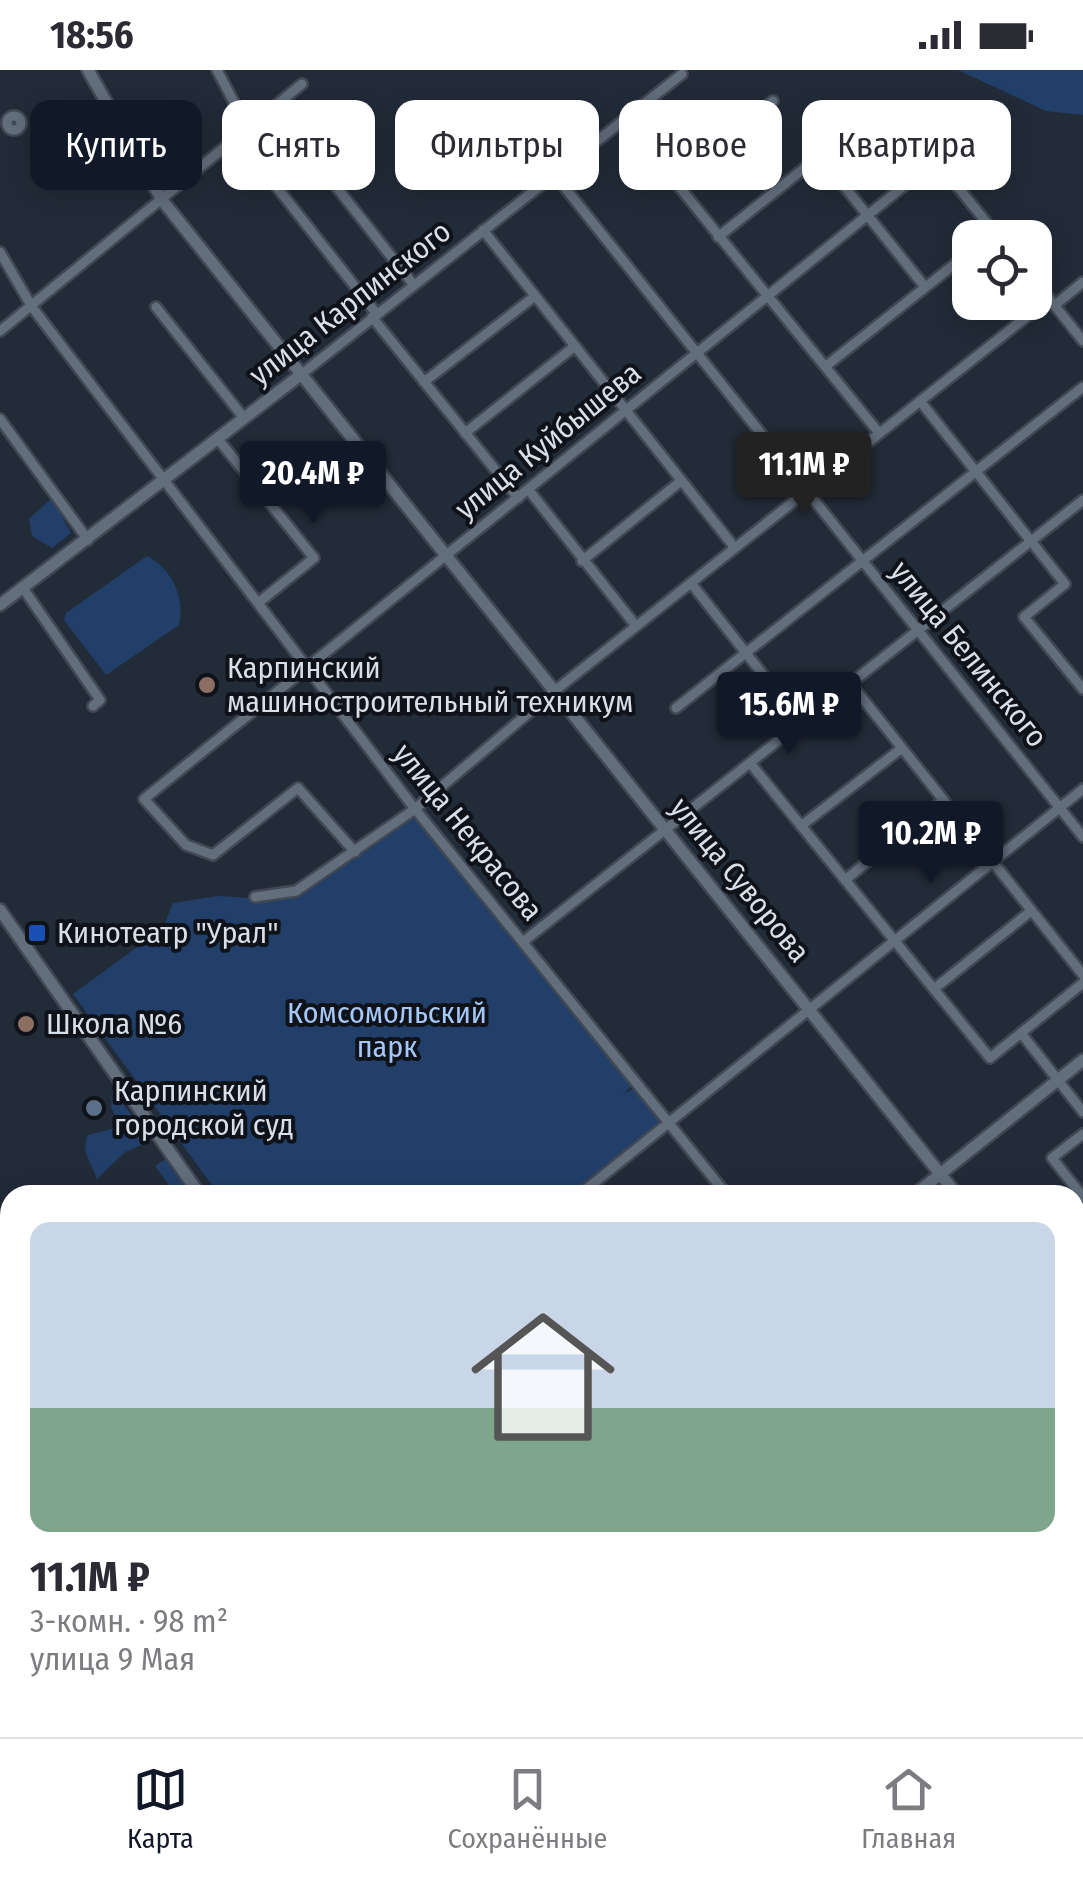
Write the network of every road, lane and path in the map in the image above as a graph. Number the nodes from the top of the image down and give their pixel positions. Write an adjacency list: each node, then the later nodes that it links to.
1 (88, 70): 18 (street, улица Суворова)
2 (217, 70): 5 (street)
3 (682, 74): 7 (street, улица Карпинского)
4 (302, 84): 6 (street)
5 (233, 100)
6 (283, 100)
7 (650, 100)
8 (619, 125): 9 (street, улица Карпинского)
9 (599, 140)
10 (222, 151): 18 (street)
11 (802, 170): 22 (street)
12 (278, 190): 33 (street)
13 (339, 190): 26 (street)
14 (534, 190): 21 (street, улица Карпинского)
15 (567, 190): 38 (street, улица Белинского)
16 (680, 190): 22 (street)
17 (849, 190): 19 (street)
18 (162, 200): 31 (street); 40 (street, улица Суворова)
19 (870, 214): 20 (street, улица Куйбышева); 27 (street); 29 (street, улица Куйбышева)
20 (982, 220)
21 (483, 230): 26 (street, улица Карпинского); 28 (street)
22 (718, 237): 29 (street)
23 (0, 252): 31 (street, улица Некрасова)
24 (952, 266): 27 (street)
25 (1083, 282): 30 (street)
26 (413, 284): 33 (street, улица Карпинского)
27 (925, 287): 39 (street)
28 (535, 296): 37 (street); 41 (street)
29 (768, 296): 38 (street, улица Куйбышева); 39 (street)
30 (1052, 302): 36 (street)
31 (32, 307): 35 (street); 52 (street, улица Некрасова)
32 (156, 307): 45 (street)
33 (374, 315): 40 (street, улица Карпинского); 41 (street)
34 (1028, 320): 43 (street)
35 (0, 331)
36 (1083, 341)
37 (575, 346): 44 (street); 47 (street)
38 (698, 353): 44 (street, улица Куйбышева); 54 (street, улица Белинского)
39 (826, 366): 48 (street)
40 (303, 373): 45 (street, улица Карпинского); 60 (street, улица Суворова)
41 (424, 382): 47 (street)
42 (1083, 387): 50 (street)
43 (920, 401): 48 (street); 50 (street)
44 (627, 410): 51 (street); 53 (street, улица Куйбышева)
45 (244, 418): 49 (street, улица Карпинского)
46 (0, 419): 57 (street)
47 (465, 434): 55 (street)
48 (879, 434): 54 (street)
49 (218, 440): 52 (street, улица Карпинского); 65 (street)
50 (976, 471): 58 (street); 62 (street)
51 (681, 481): 59 (street); 61 (street)
52 (164, 482): 57 (street, улица Карпинского); 65 (street, улица Некрасова)
53 (528, 489): 55 (street, улица Куйбышева); 61 (street)
54 (808, 490): 59 (street); 62 (street, улица Белинского)
55 (518, 498): 60 (street, улица Куйбышева)
56 (1083, 500): 58 (street)
57 (88, 540): 64 (street, улица Карпинского)
58 (1030, 542): 68 (street); 73 (street)
59 (735, 548): 63 (street)
60 (448, 554): 70 (street, улица Куйбышева); 72 (street, улица Суворова)
61 (582, 560): 67 (street)
62 (862, 561): 68 (street, улица Белинского); 69 (street)
63 (691, 583): 67 (street); 69 (street)
64 (23, 588): 66 (street, улица Карпинского); 74 (street)
65 (258, 603): 70 (street, улица Некрасова)
66 (0, 604)
67 (636, 626): 72 (street)
68 (918, 631): 71 (street); 81 (street, улица Белинского)
69 (746, 653): 75 (street); 76 (street)
70 (306, 668): 82 (street, улица Некрасова); 86 (street, улица Куйбышева)
71 (851, 684): 76 (street); 77 (street)
72 (557, 689): 82 (street); 84 (street, улица Суворова)
73 (1083, 690)
74 (94, 706)
75 (676, 708)
76 (801, 723): 78 (street)
77 (902, 748): 80 (street); 83 (street)
78 (750, 763): 83 (street); 84 (street)
79 (1083, 789): 81 (street)
80 (943, 800): 87 (street); 88 (street)
81 (1060, 808): 85 (street, улица Белинского); 87 (street)
82 (415, 809): 86 (street); 93 (street, улица Некрасова)
83 (801, 826): 88 (street)
84 (667, 828): 93 (street); 97 (street, улица Суворова)
85 (1083, 837)
86 (355, 852): 89 (street)
87 (992, 862): 91 (street); 92 (street)
88 (845, 880): 92 (street)
89 (255, 896)
90 (0, 910): 105 (street)
91 (1031, 911): 94 (street); 96 (street)
92 (895, 940): 96 (street); 97 (street)
93 (524, 941): 102 (street, улица Некрасова)
94 (1083, 975)
95 (1083, 983): 98 (street)
96 (934, 989): 98 (street)
97 (811, 1008): 102 (street); 104 (street, улица Суворова)
98 (1021, 1033): 100 (street)
99 (1083, 1060): 100 (street)
100 (1058, 1079): 101 (street); 104 (street)
101 (1083, 1112)
102 (670, 1122): 106 (street); 107 (street, улица Некрасова)
103 (1083, 1134): 110 (street)
104 (940, 1174): 108 (street); 109 (street, улица Суворова)
105 (193, 1185)
106 (591, 1185)
107 (720, 1185)
108 (926, 1185)
109 (949, 1185)
110 (1073, 1185)

